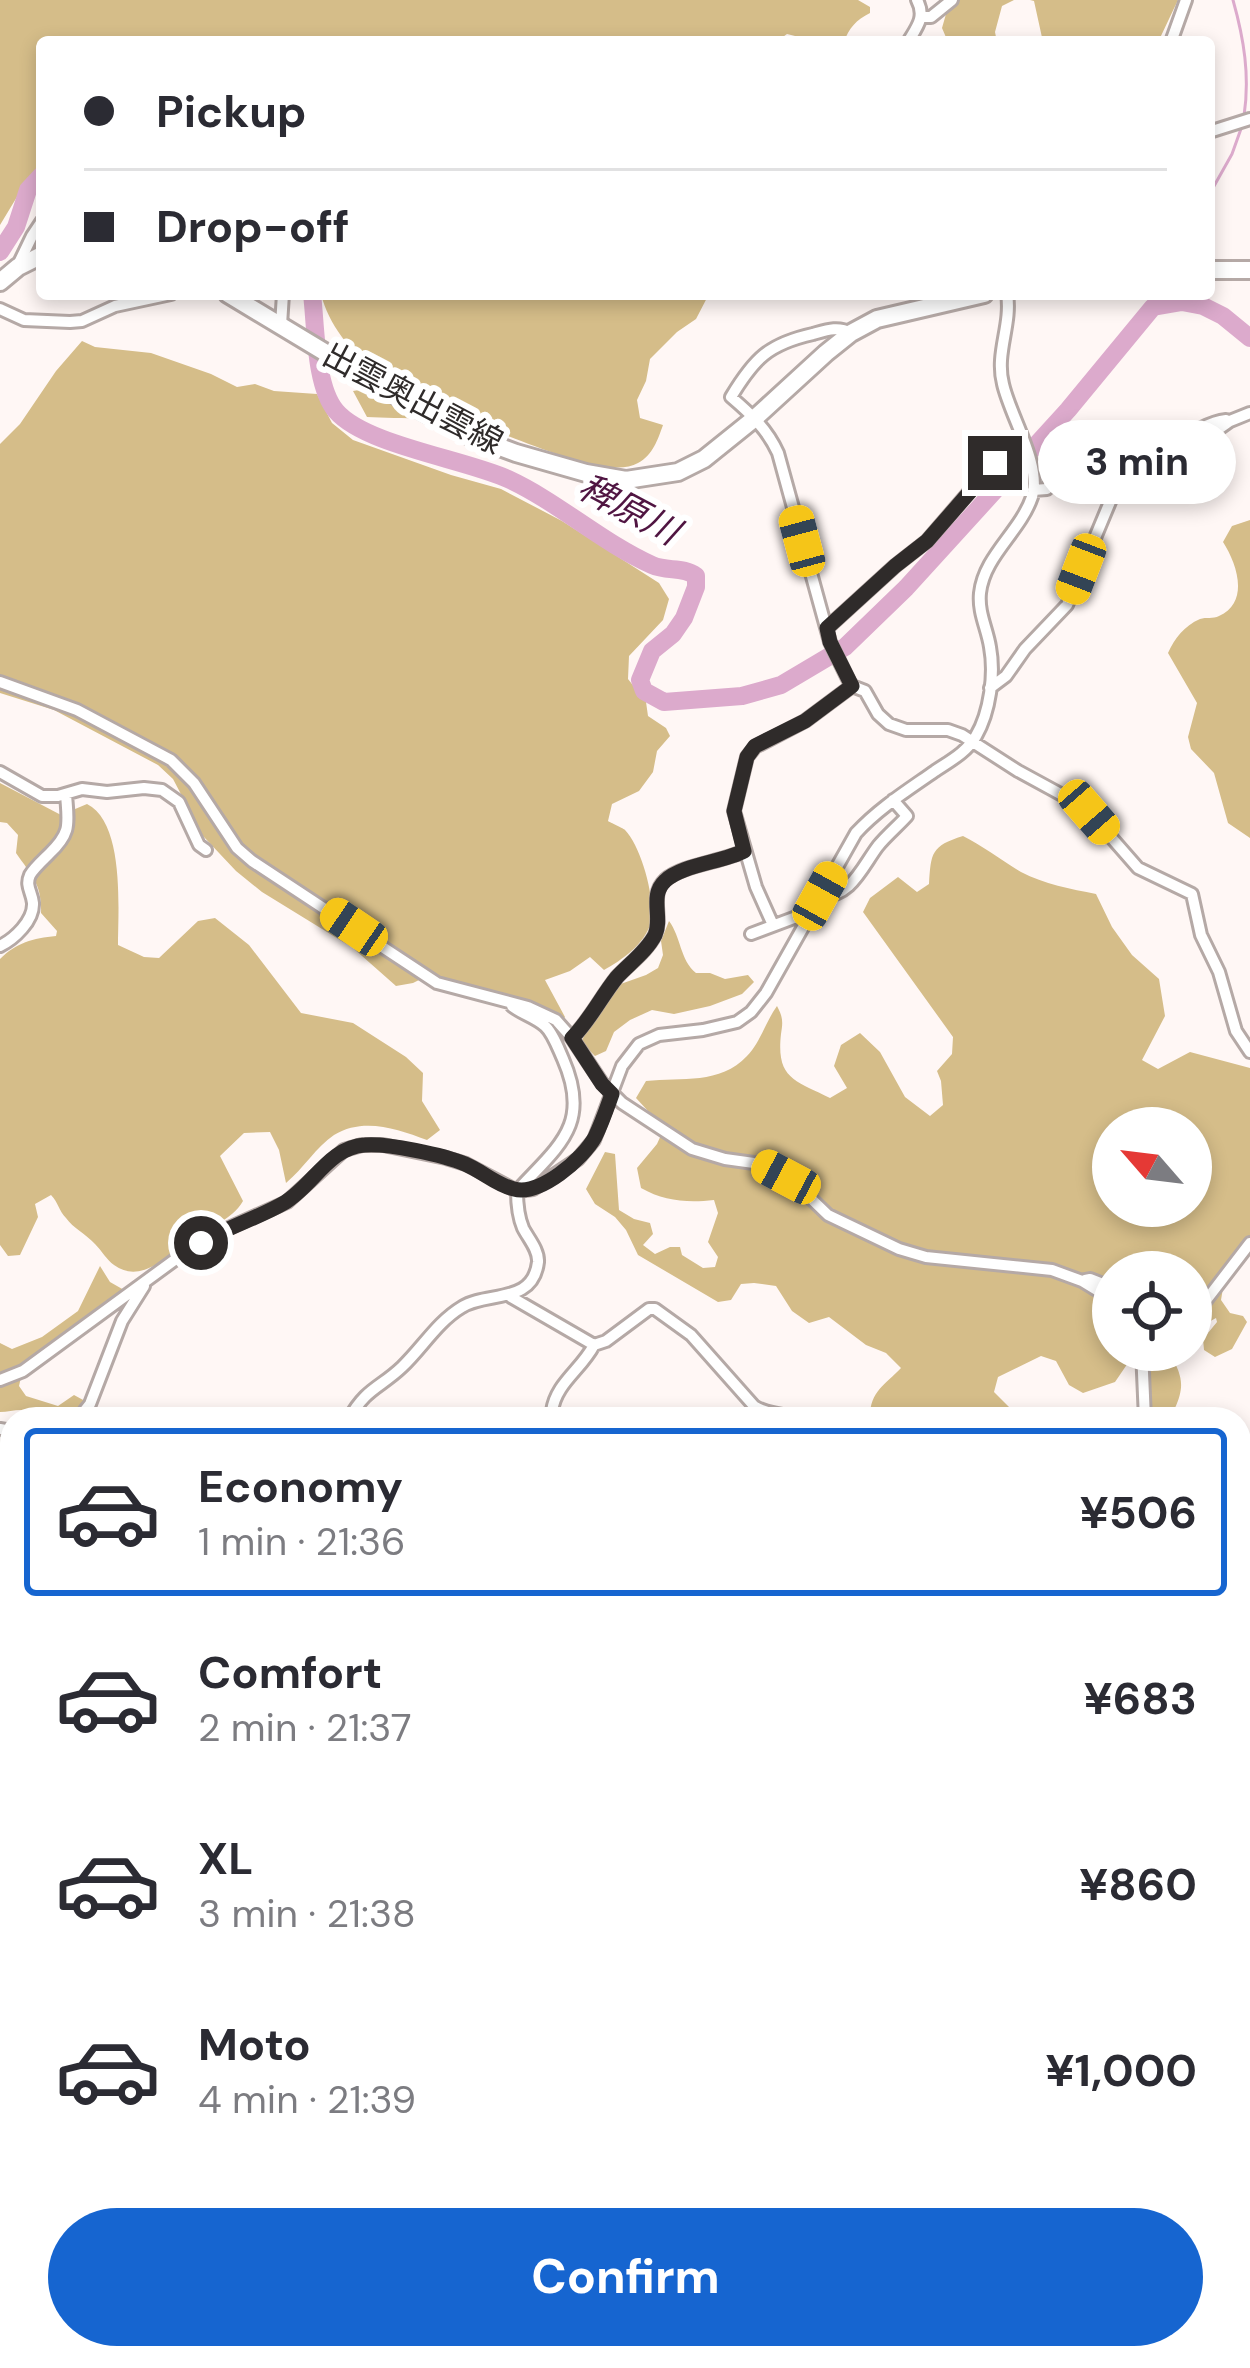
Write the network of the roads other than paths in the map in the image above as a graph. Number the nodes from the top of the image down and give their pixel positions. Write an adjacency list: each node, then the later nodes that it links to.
1 (917, 0): 4 (street)
2 (952, 0): 4 (street)
3 (1186, 0): 6 (street)
4 (922, 17): 5 (street)
5 (911, 36)
6 (1174, 36)
7 (1245, 120): 8 (street)
8 (1215, 130)
9 (36, 231): 11 (street)
10 (36, 258): 11 (main road)
11 (18, 267): 14 (main road)
12 (1215, 270): 13 (main road)
13 (1250, 270)
14 (0, 282)
15 (143, 300): 20 (street)
16 (238, 300): 21 (main road, 出雲奥出雲線)
17 (283, 300): 21 (street)
18 (1008, 300): 26 (street)
19 (906, 302): 22 (main road, 出雲奥出雲線)
20 (0, 309)
21 (281, 325): 24 (main road, 出雲奥出雲線)
22 (851, 333): 24 (main road, 出雲奥出雲線); 24 (street)
23 (1250, 412): 25 (street)
24 (755, 418): 28 (street)
25 (1230, 421): 27 (street); 31 (street)
26 (1022, 438): 27 (street); 28 (street)
27 (1033, 490): 31 (street)
28 (827, 628): 30 (street)
29 (0, 682): 43 (street)
30 (852, 686): 32 (street); 37 (street)
31 (990, 688): 32 (street)
32 (977, 734): 35 (street); 45 (street)
33 (0, 772): 34 (street)
34 (66, 794): 36 (street); 42 (street)
35 (893, 800): 38 (street); 38 (street)
36 (206, 850)
37 (744, 851): 40 (street); 44 (street)
38 (820, 896): 39 (street)
39 (809, 916): 40 (street); 46 (street)
40 (773, 925): 41 (street)
41 (751, 934)
42 (0, 946)
43 (508, 1002): 44 (street); 47 (street)
44 (572, 1038): 46 (street)
45 (1250, 1052)
46 (612, 1094): 47 (street); 50 (street)
47 (517, 1190): 51 (street); 54 (street)
48 (1250, 1243): 53 (street)
49 (1092, 1280): 50 (street)
50 (1082, 1281): 52 (street)
51 (145, 1283): 57 (street); 58 (street)
52 (1092, 1287)
53 (1212, 1293)
54 (511, 1297): 55 (street); 59 (street)
55 (594, 1345): 60 (street); 61 (street)
56 (1143, 1371): 62 (street)
57 (0, 1380)
58 (88, 1407)
59 (356, 1407)
60 (554, 1407)
61 (756, 1407)
62 (1144, 1407)

